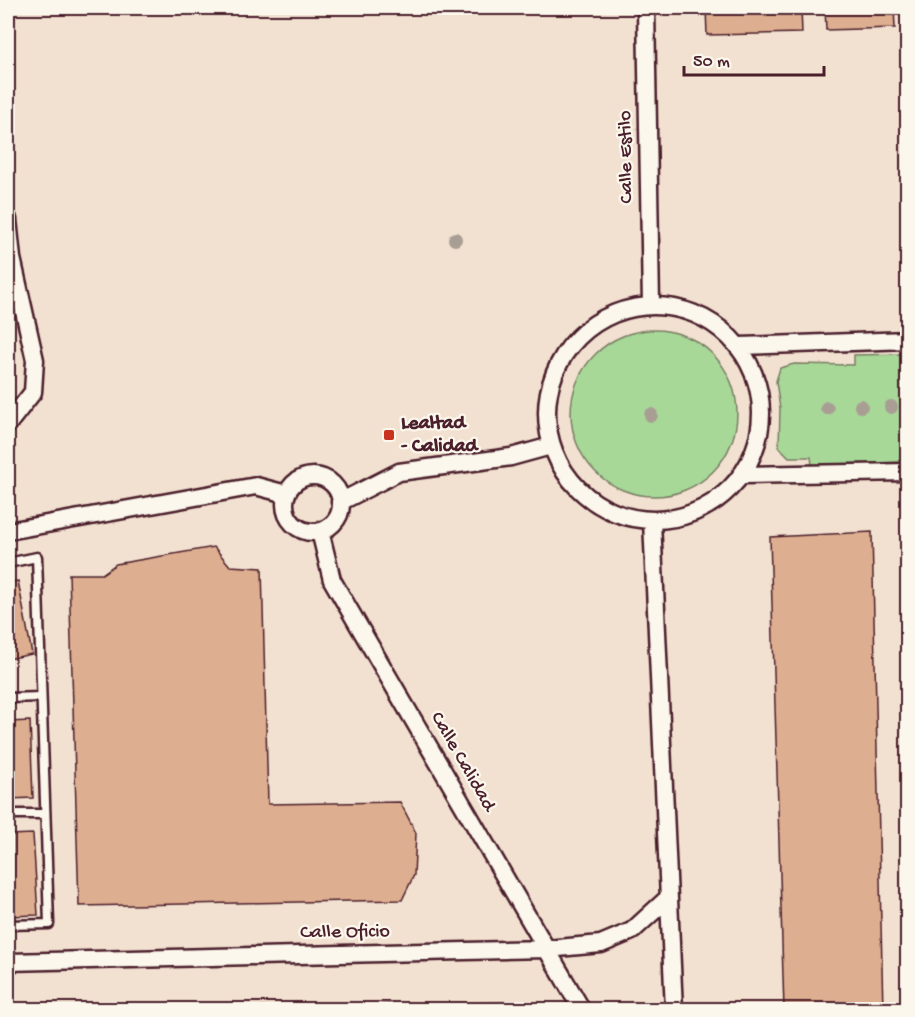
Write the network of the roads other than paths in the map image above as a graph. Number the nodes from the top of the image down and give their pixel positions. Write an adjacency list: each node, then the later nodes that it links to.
1 (646, 8): 3 (street, Calle Estilo)
2 (8, 219): 6 (street)
3 (651, 305): 5 (street); 7 (street)
4 (908, 340): 5 (street)
5 (740, 346): 9 (street)
6 (8, 424)
7 (551, 446): 11 (street); 12 (street)
8 (908, 472): 9 (street)
9 (743, 475): 12 (street)
10 (286, 494): 11 (street); 13 (street); 14 (street)
11 (340, 502): 14 (street)
12 (652, 521): 20 (street)
13 (8, 531)
14 (320, 531): 22 (street, Calle Calidad)
15 (8, 563): 16 (lane)
16 (41, 697): 17 (lane); 19 (lane)
17 (8, 698)
18 (8, 814): 19 (lane)
19 (45, 814): 21 (lane)
20 (668, 898): 22 (street, Calle Oficio); 25 (street)
21 (8, 925)
22 (547, 949): 23 (street, Calle Oficio); 24 (street, Calle Calidad)
23 (8, 962)
24 (582, 1010)
25 (674, 1010)

